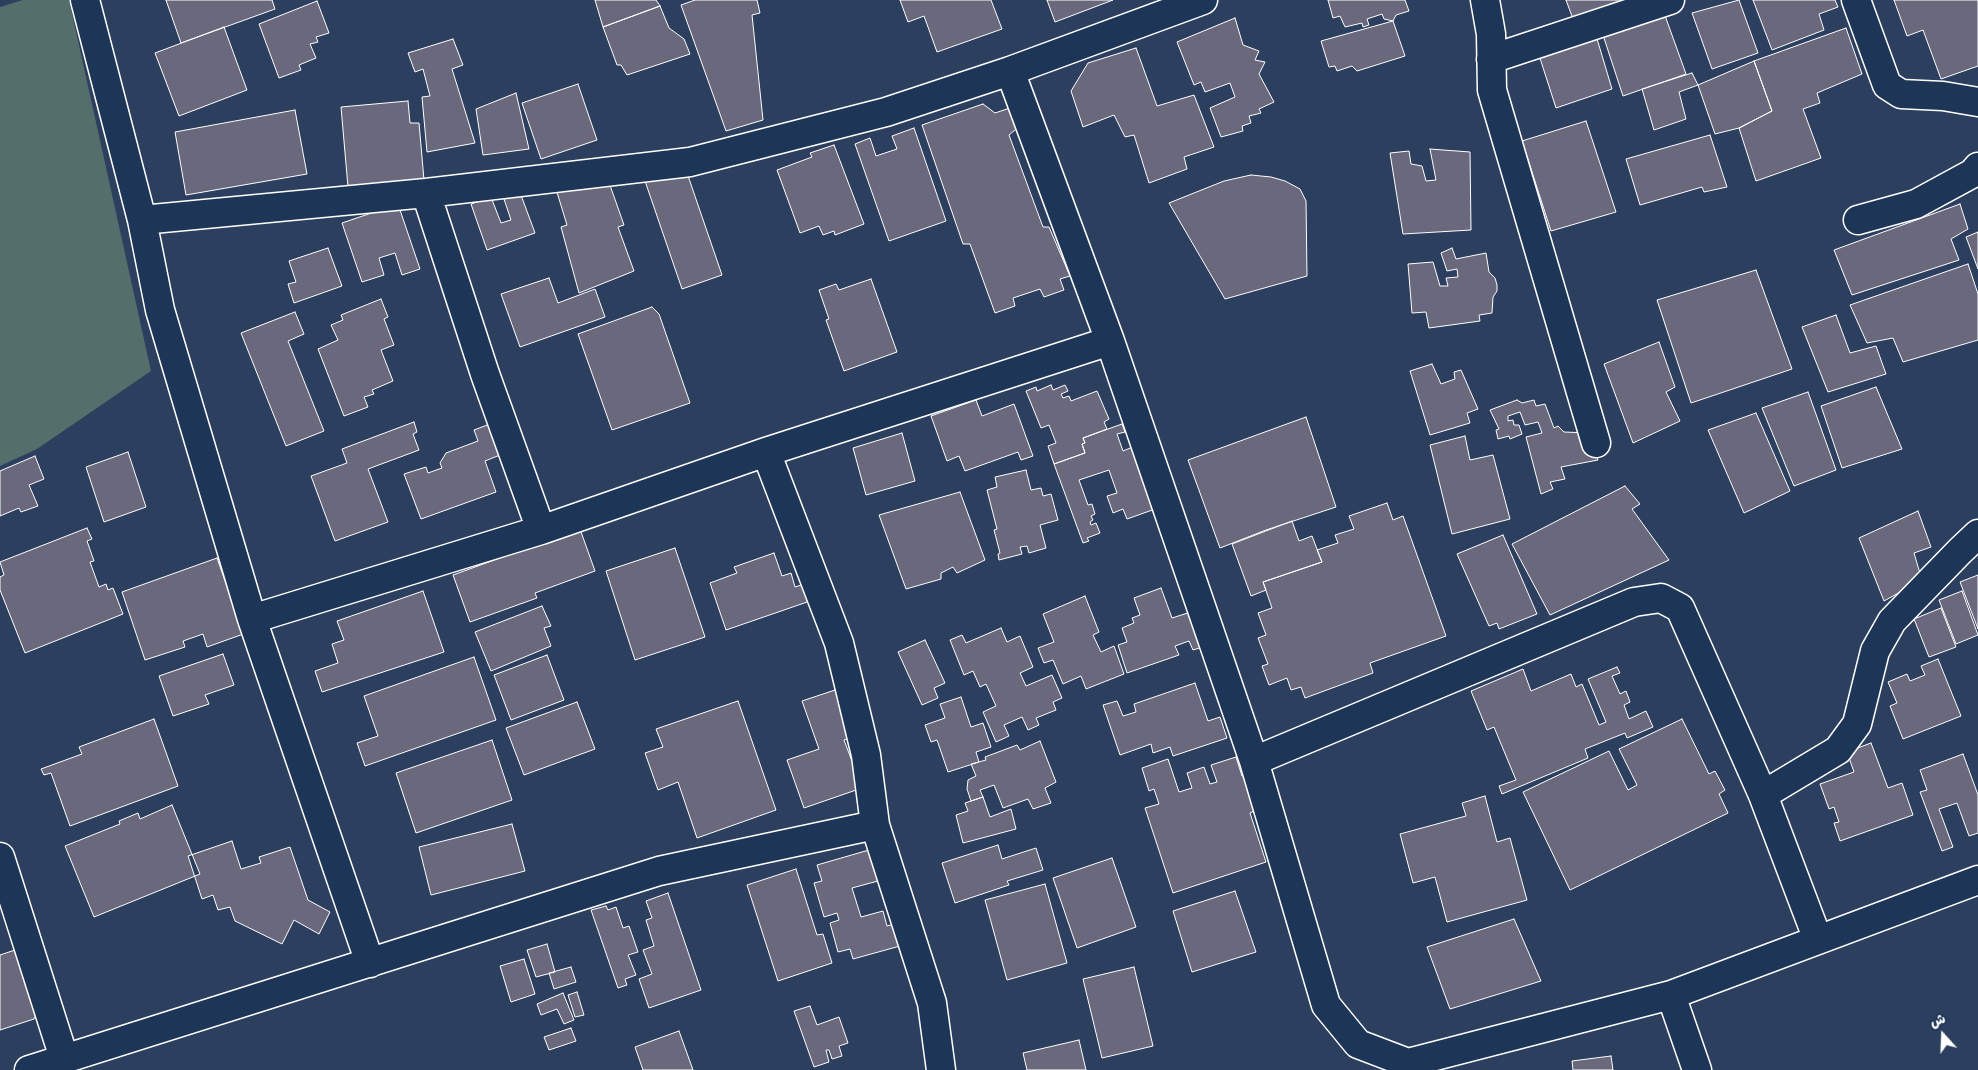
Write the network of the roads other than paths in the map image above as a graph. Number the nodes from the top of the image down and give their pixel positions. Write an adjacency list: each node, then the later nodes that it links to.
1 (85, 0): 11 (street)
2 (1203, 0): 7 (street)
3 (1485, 0): 6 (street)
4 (1670, 0): 6 (street)
5 (1856, 0): 8 (street)
6 (1491, 59): 14 (street)
7 (1010, 71): 10 (street); 13 (street)
8 (1978, 102)
9 (1978, 167): 12 (street)
10 (426, 193): 11 (street); 16 (street)
11 (142, 220): 18 (street)
12 (1858, 220)
13 (1110, 341): 15 (street); 19 (street)
14 (1596, 443)
15 (766, 452): 16 (street); 21 (street)
16 (541, 530): 18 (street)
17 (1978, 534): 20 (street)
18 (252, 619): 25 (street)
19 (1254, 761): 20 (street); 26 (street)
20 (1763, 795): 24 (street)
21 (875, 825): 25 (street); 29 (street)
22 (0, 857): 27 (street)
23 (1978, 880): 24 (street)
24 (1818, 940): 26 (street)
25 (370, 963): 27 (street)
26 (1671, 995): 30 (street)
27 (64, 1058): 28 (street)
28 (29, 1070)
29 (942, 1070)
30 (1697, 1070)

